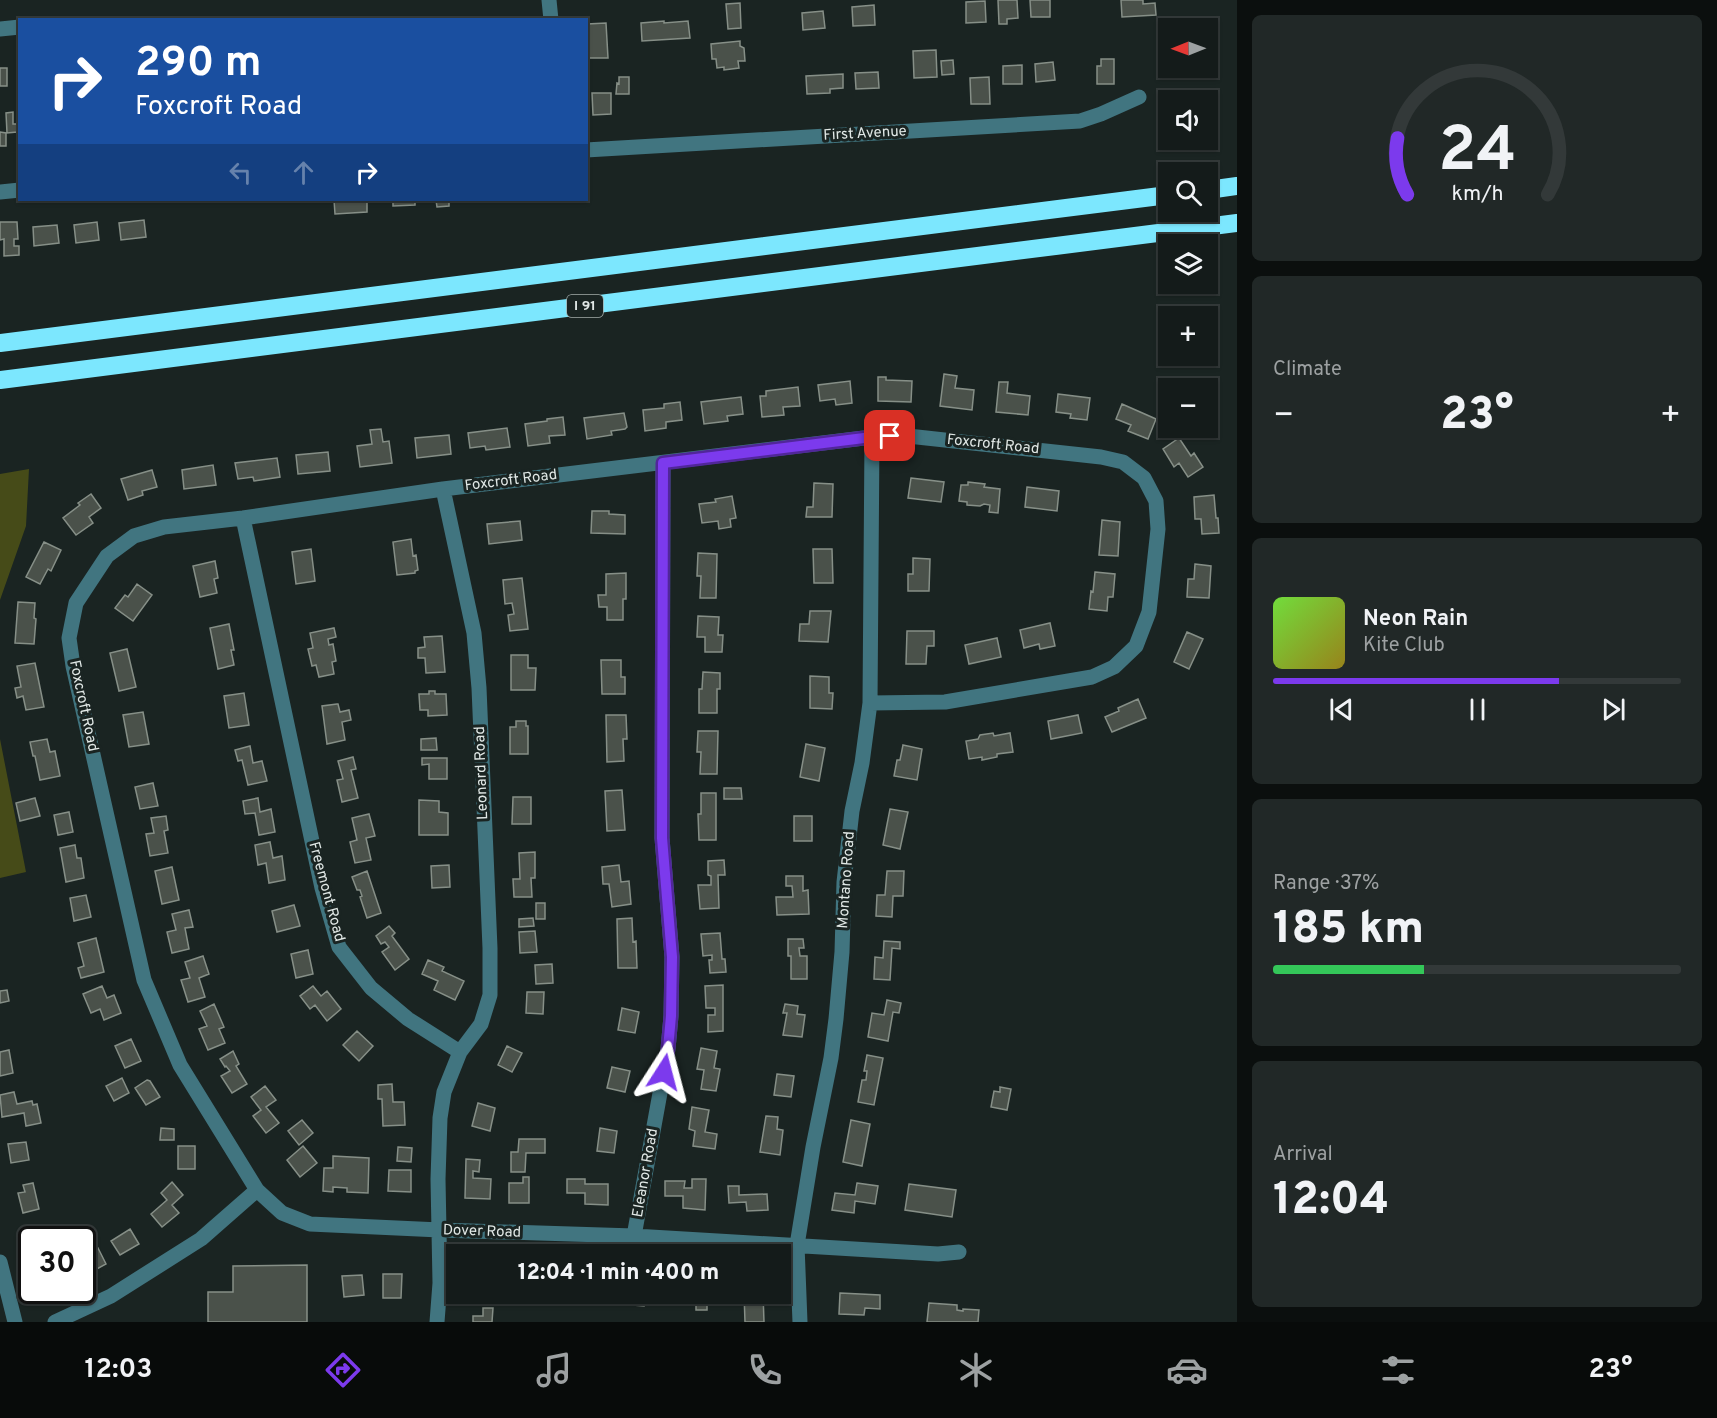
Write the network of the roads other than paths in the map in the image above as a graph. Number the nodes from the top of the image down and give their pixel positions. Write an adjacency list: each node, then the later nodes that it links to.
1 (549, 0): 2 (street)
2 (551, 18)
3 (18, 27): 4 (street)
4 (0, 29)
5 (1138, 97): 6 (street, First Avenue)
6 (588, 150)
7 (1237, 186): 8 (highway)
8 (1218, 189)
9 (18, 190): 10 (street)
10 (0, 192)
11 (1158, 196): 13 (highway)
12 (1237, 223): 14 (highway, I 91)
13 (0, 343)
14 (0, 380)
15 (872, 437): 16 (street, Foxcroft Road); 19 (street, Montano Road); 19 (street, Foxcroft Road)
16 (663, 463): 17 (street, Foxcroft Road); 23 (street, Eleanor Road)
17 (443, 489): 18 (street, Foxcroft Road); 20 (street, Leonard Road)
18 (243, 518): 20 (street, Freemont Road); 21 (street, Foxcroft Road)
19 (870, 703): 24 (street, Montano Road)
20 (460, 1053): 22 (street)
21 (257, 1190): 22 (street, Dover Road); 28 (street)
22 (440, 1230): 23 (street, Dover Road); 29 (street)
23 (634, 1236): 24 (street, Dover Road)
24 (797, 1245): 25 (street, Dover Road); 30 (street, Montano Road)
25 (960, 1252)
26 (0, 1262): 27 (street)
27 (15, 1322)
28 (55, 1322)
29 (437, 1322)
30 (800, 1322)

